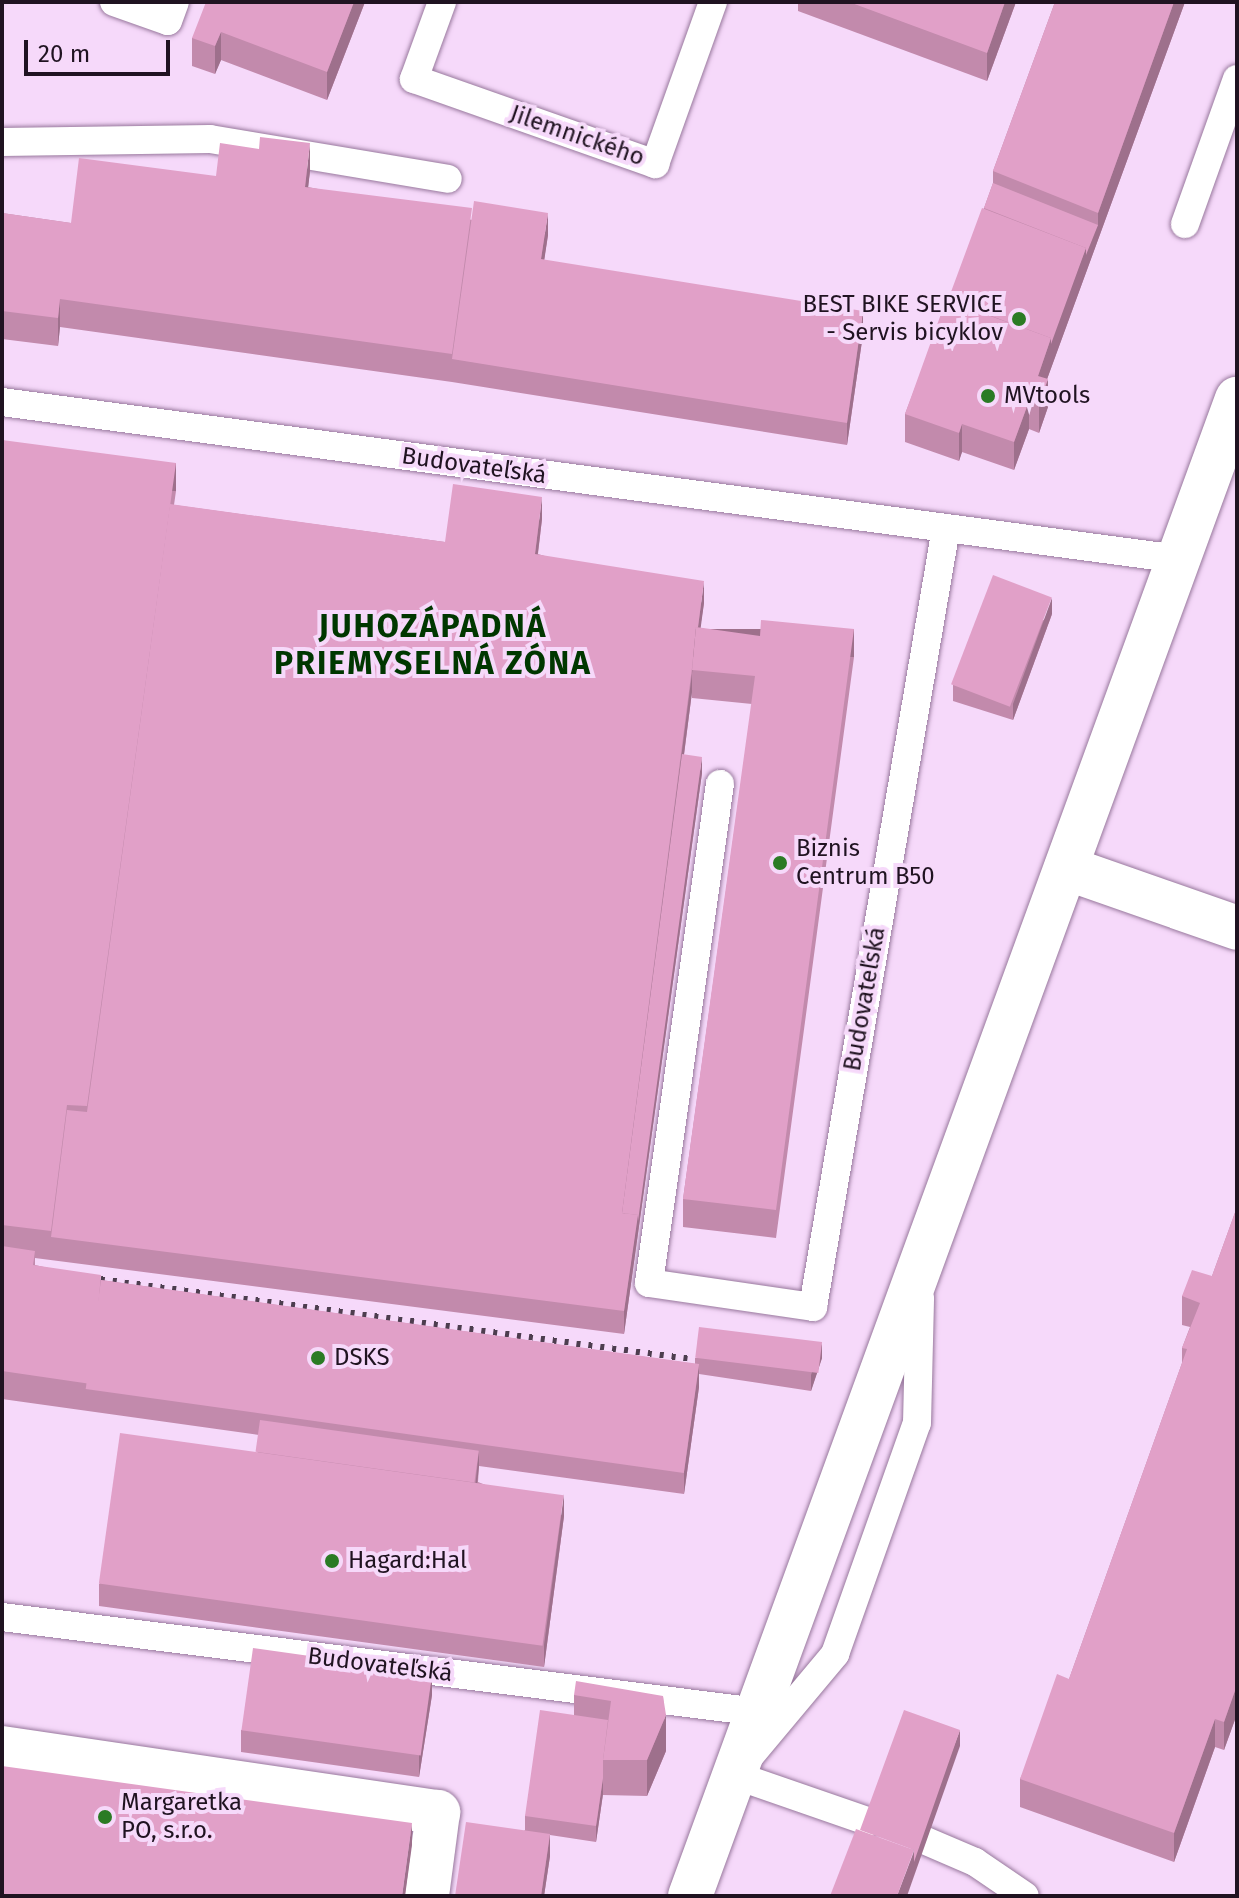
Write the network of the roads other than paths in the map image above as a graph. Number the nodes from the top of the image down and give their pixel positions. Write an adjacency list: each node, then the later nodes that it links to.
1 (114, 2): 2 (lane)
2 (175, 2)
3 (442, 2): 4 (lane, Jilemnického)
4 (713, 2)
5 (1237, 79): 8 (lane)
6 (2, 142): 7 (lane)
7 (448, 179)
8 (1185, 224)
9 (1237, 399): 12 (street)
10 (2, 402): 11 (lane, Budovateľská)
11 (946, 528): 12 (lane, Budovateľská); 13 (lane, Budovateľská)
12 (1178, 559): 14 (street)
13 (720, 784)
14 (1066, 868): 15 (street); 16 (street)
15 (1237, 928)
16 (920, 1267): 18 (street); 20 (lane)
17 (2, 1617): 18 (lane, Budovateľská)
18 (758, 1712): 20 (street)
19 (2, 1748): 23 (street)
20 (734, 1775): 21 (lane); 24 (street)
21 (870, 1822)
22 (926, 1841): 25 (lane)
23 (427, 1896)
24 (690, 1896)
25 (1025, 1896)

